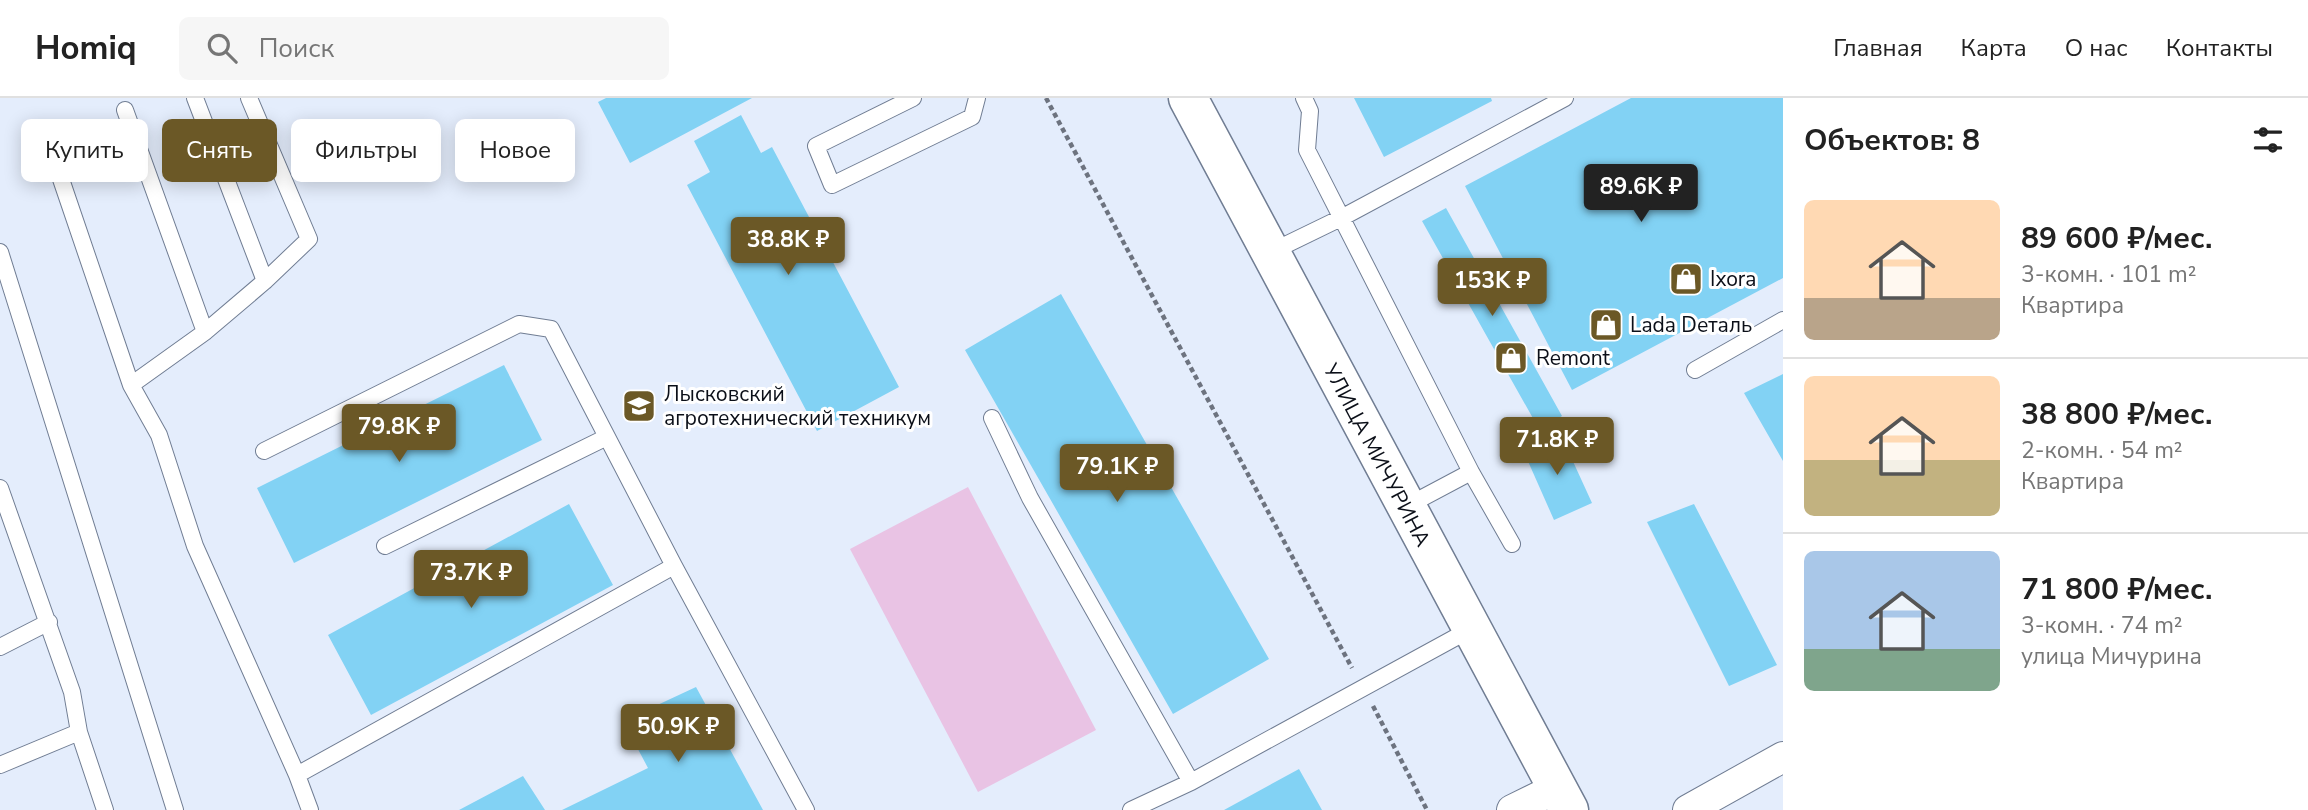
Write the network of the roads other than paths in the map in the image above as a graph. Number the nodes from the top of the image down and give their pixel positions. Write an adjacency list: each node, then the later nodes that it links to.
1 (195, 98): 13 (lane)
2 (249, 98): 13 (lane)
3 (912, 98): 4 (lane)
4 (977, 98)
5 (1188, 98): 12 (main road, УЛИЦА МИЧУРИНА)
6 (1304, 98): 10 (lane)
7 (1565, 98): 10 (lane)
8 (125, 110): 15 (lane)
9 (62, 182): 17 (lane)
10 (1343, 217): 12 (lane); 21 (lane)
11 (0, 252): 38 (lane)
12 (1269, 253): 23 (main road, УЛИЦА МИЧУРИНА)
13 (265, 281): 15 (lane)
14 (1783, 320): 16 (lane)
15 (205, 332): 17 (lane)
16 (1695, 370)
17 (131, 385): 34 (lane)
18 (992, 418): 35 (lane)
19 (607, 437): 20 (lane); 26 (lane); 27 (lane)
20 (264, 451)
21 (1471, 472): 23 (lane); 25 (lane)
22 (0, 488): 24 (lane)
23 (1405, 507): 29 (main road, УЛИЦА МИЧУРИНА)
24 (5, 524): 28 (lane)
25 (1512, 544)
26 (385, 546)
27 (674, 566): 34 (lane); 40 (lane)
28 (49, 622): 30 (lane); 31 (lane)
29 (1472, 629): 35 (lane); 36 (main road, УЛИЦА МИЧУРИНА)
30 (0, 647)
31 (79, 732): 33 (lane); 37 (lane)
32 (1783, 757): 43 (street)
33 (0, 765)
34 (298, 775): 39 (lane)
35 (1191, 782): 41 (lane)
36 (1563, 799): 42 (street)
37 (105, 810)
38 (175, 810)
39 (310, 810)
40 (806, 810)
41 (1131, 810)
42 (1512, 810)
43 (1688, 810)

